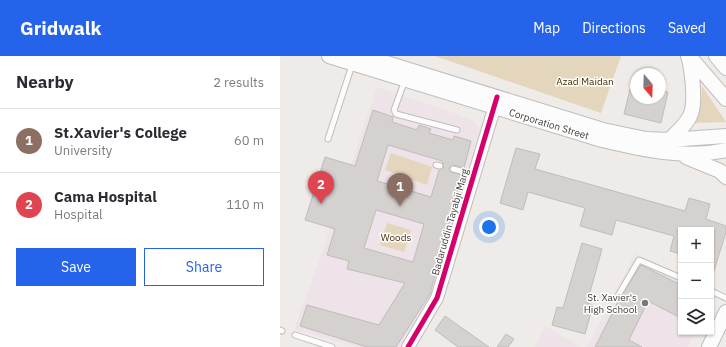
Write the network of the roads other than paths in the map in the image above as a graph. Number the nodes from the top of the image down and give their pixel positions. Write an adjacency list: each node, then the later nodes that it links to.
1 (329, 56): 4 (main road, Corporation Street)
2 (689, 56): 7 (main road); 12 (main road)
3 (716, 56): 5 (main road)
4 (357, 58): 6 (main road, Corporation Street); 8 (main road, Corporation Street); 11 (lane)
5 (726, 68)
6 (405, 79): 8 (main road, Corporation Street); 9 (lane)
7 (726, 99)
8 (496, 102): 12 (main road, Corporation Street); 14 (main road, Corporation Street); 16 (street, Badaruddin Tayabji Marg)
9 (457, 130)
10 (726, 136): 12 (main road, Corporation Street)
11 (328, 139)
12 (669, 140)
13 (726, 150): 14 (main road, Corporation Street)
14 (682, 155): 17 (main road)
15 (453, 169): 16 (lane)
16 (473, 174): 25 (street, Badaruddin Tayabji Marg)
17 (726, 177)
18 (678, 277): 20 (lane)
19 (714, 292): 21 (lane)
20 (619, 294)
21 (726, 298)
22 (726, 312): 26 (main road)
23 (295, 335): 24 (lane)
24 (332, 347)
25 (408, 347)
26 (709, 347)

